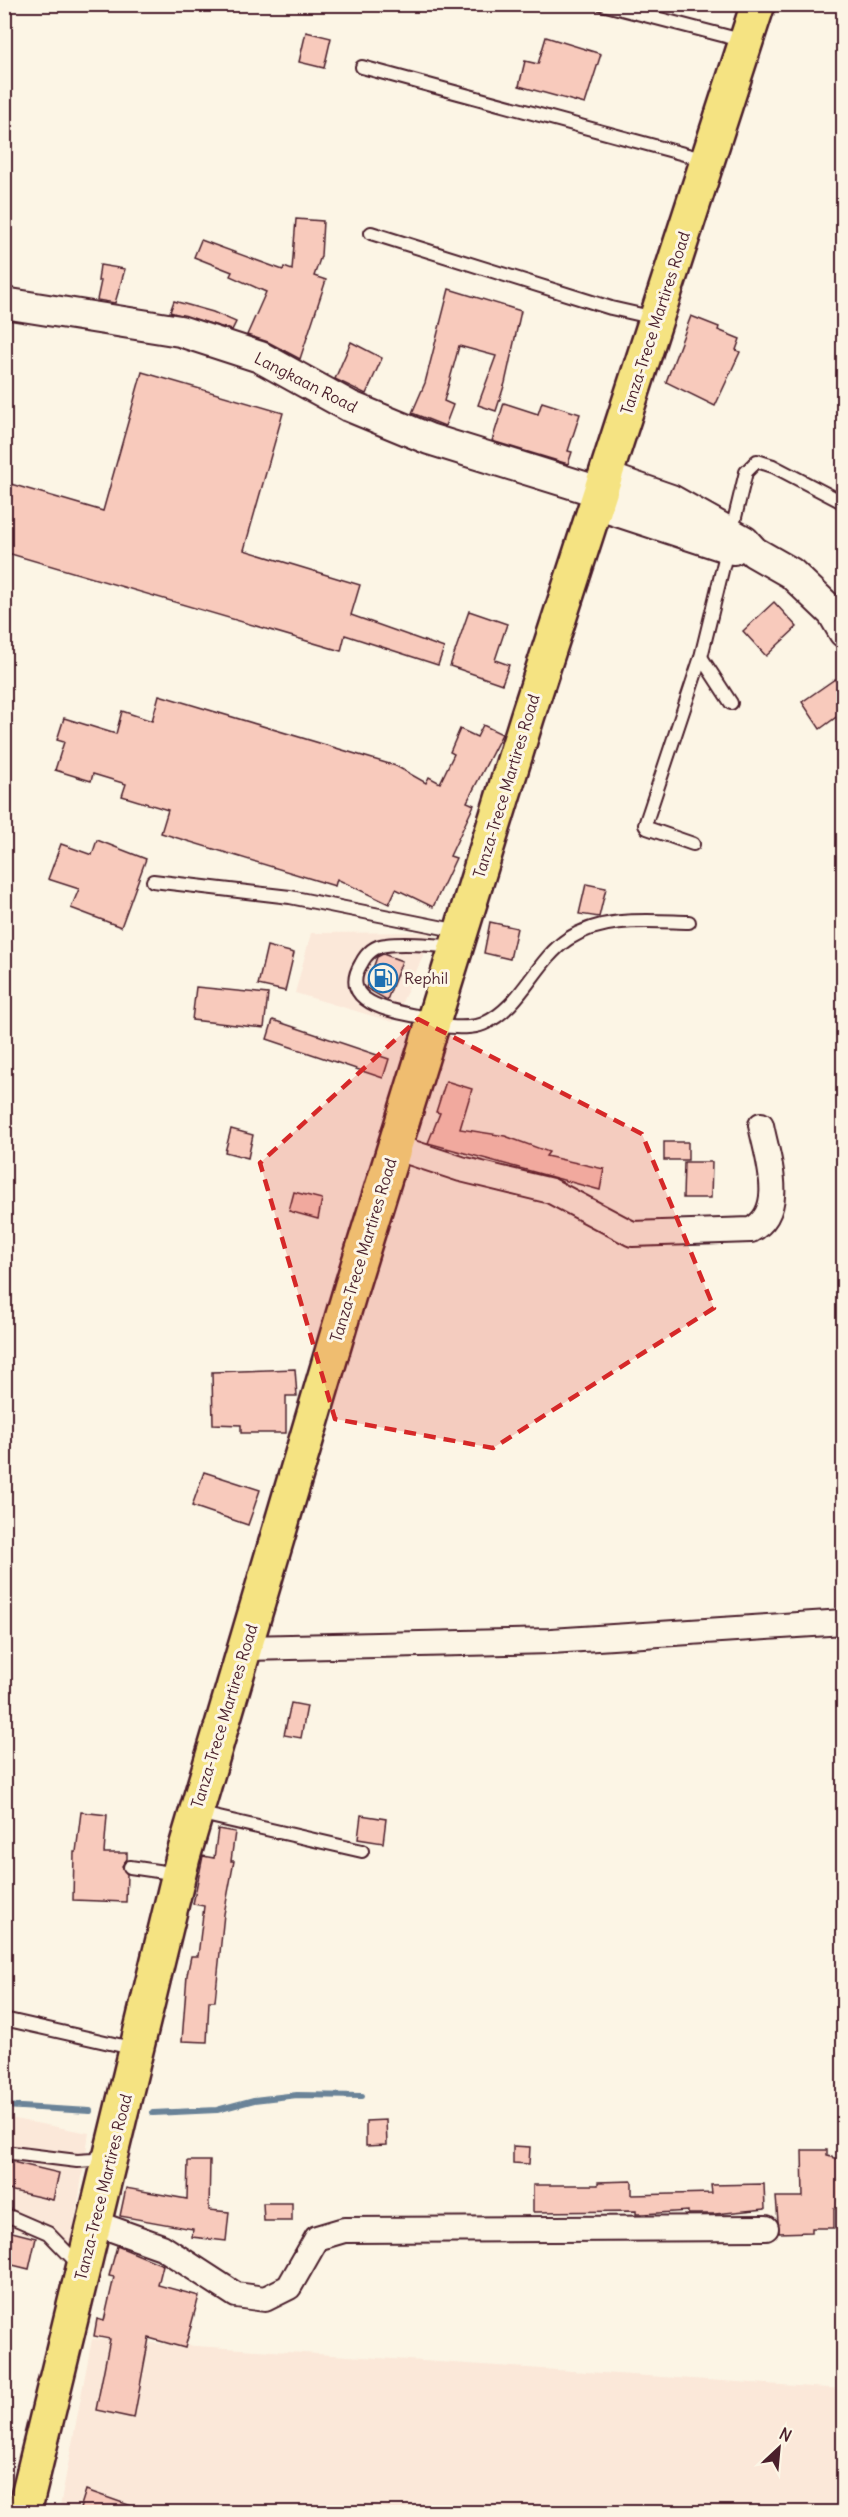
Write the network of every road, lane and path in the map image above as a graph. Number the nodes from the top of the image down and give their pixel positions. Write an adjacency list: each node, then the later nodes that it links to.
1 (602, 4): 3 (lane)
2 (758, 4): 3 (main road, Tanza-Trece Martires Road)
3 (747, 42): 5 (main road, Tanza-Trece Martires Road)
4 (362, 68): 5 (lane)
5 (709, 161): 8 (main road, Tanza-Trece Martires Road)
6 (371, 233): 8 (lane)
7 (4, 303): 9 (street, Langkaan Road)
8 (656, 318): 9 (main road, Tanza-Trece Martires Road)
9 (600, 491): 11 (street, Langkaan Road); 18 (main road, Tanza-Trece Martires Road)
10 (843, 503): 11 (lane)
11 (738, 544): 12 (street, Langkaan Road); 13 (lane)
12 (843, 632)
13 (700, 657): 14 (lane); 15 (lane)
14 (730, 703)
15 (693, 844)
16 (153, 881): 18 (lane)
17 (689, 922): 19 (lane)
18 (459, 939): 19 (main road, Tanza-Trece Martires Road); 19 (lane)
19 (433, 1023): 21 (main road, Tanza-Trece Martires Road)
20 (761, 1125): 21 (street)
21 (394, 1148): 23 (main road, Tanza-Trece Martires Road)
22 (843, 1622): 23 (street)
23 (245, 1648): 24 (main road, Tanza-Trece Martires Road)
24 (196, 1813): 25 (lane); 27 (main road, Tanza-Trece Martires Road)
25 (362, 1851)
26 (130, 1867): 27 (lane)
27 (179, 1874): 29 (main road, Tanza-Trece Martires Road)
28 (4, 2019): 29 (lane)
29 (137, 2049): 30 (main road, Tanza-Trece Martires Road)
30 (114, 2144): 31 (lane); 33 (main road, Tanza-Trece Martires Road)
31 (4, 2152)
32 (4, 2214): 35 (lane)
33 (95, 2223): 34 (street); 35 (main road, Tanza-Trece Martires Road)
34 (766, 2228)
35 (83, 2270): 36 (main road, Tanza-Trece Martires Road)
36 (24, 2512)

